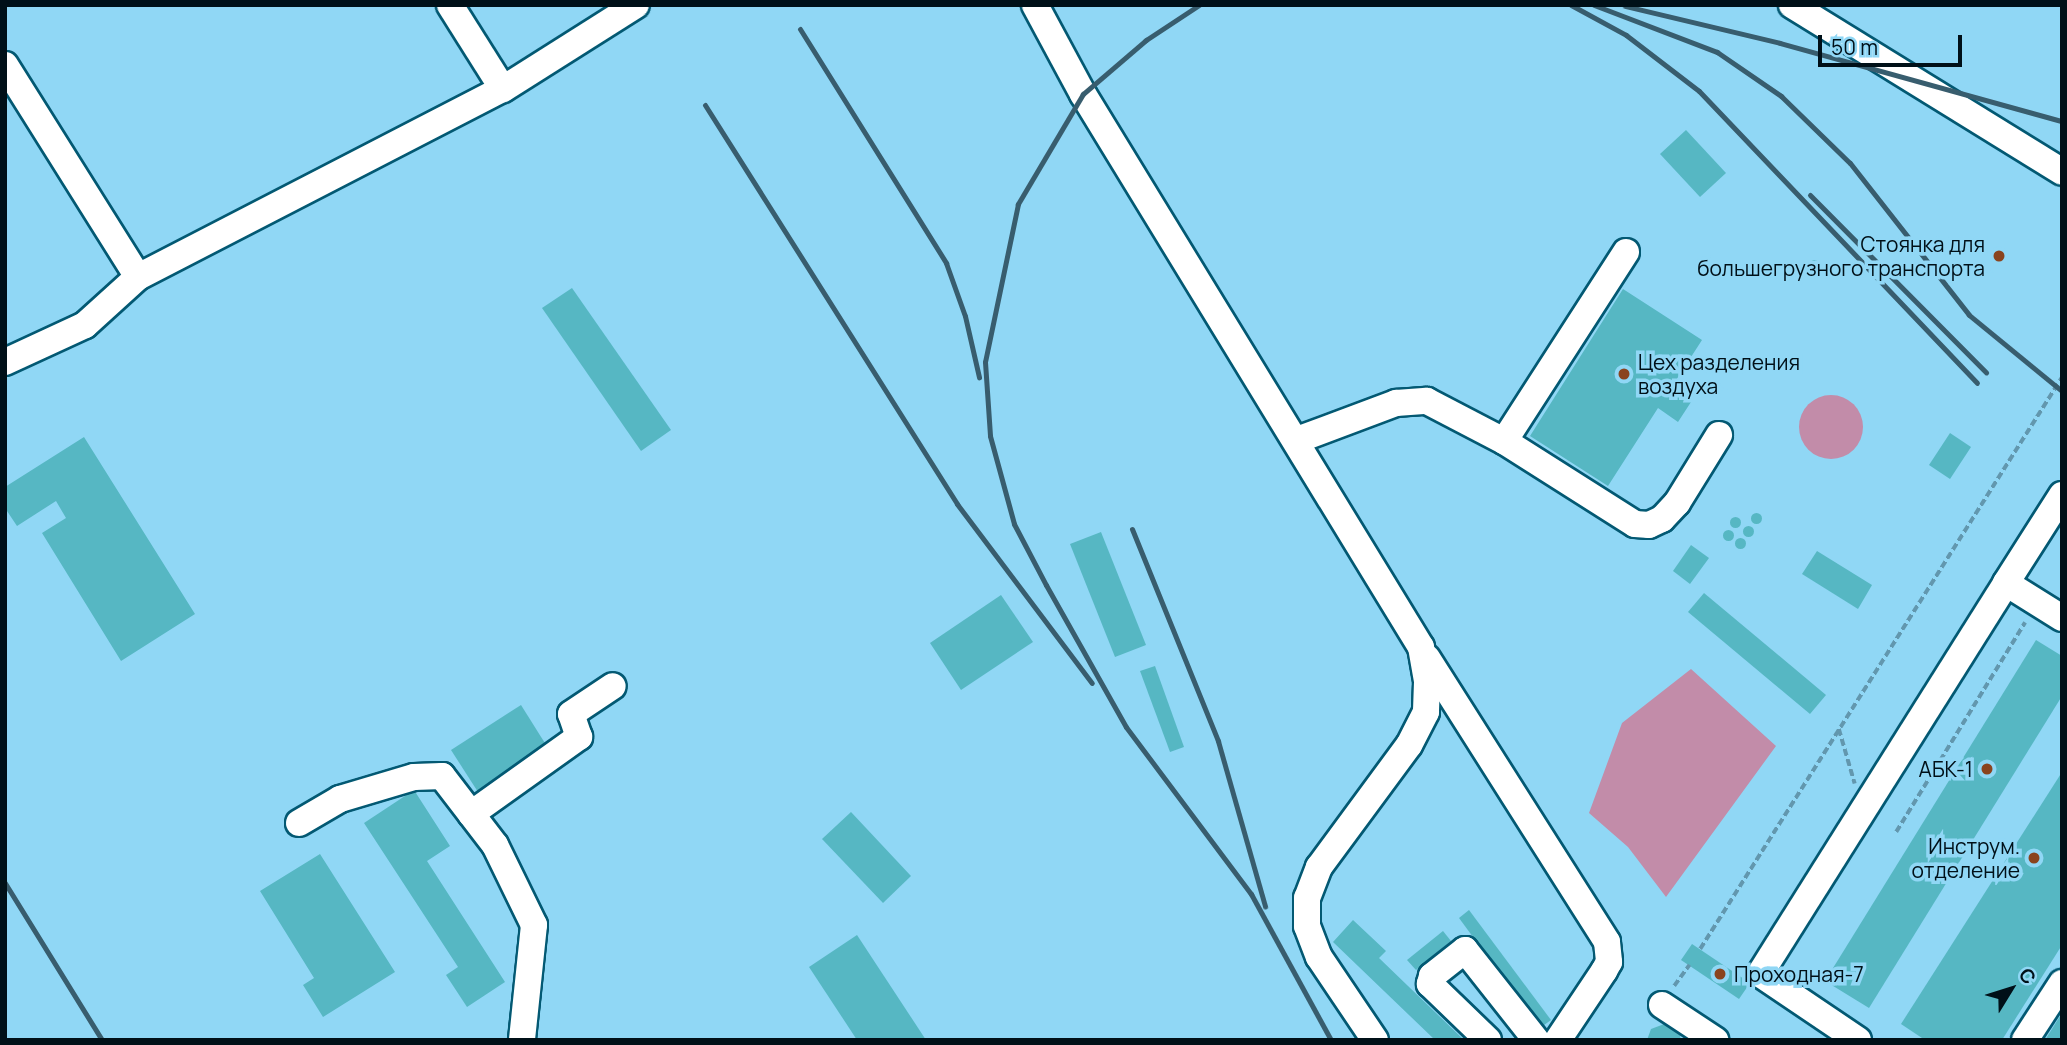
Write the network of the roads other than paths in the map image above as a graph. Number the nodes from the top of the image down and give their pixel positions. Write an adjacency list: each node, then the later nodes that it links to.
1 (450, 5): 6 (street)
2 (636, 5): 6 (street)
3 (1035, 5): 12 (street)
4 (1792, 5): 7 (street)
5 (5, 65): 9 (street)
6 (503, 89): 9 (street)
7 (2062, 172)
8 (1626, 252): 13 (street)
9 (138, 277): 10 (street)
10 (5, 362)
11 (1719, 435): 13 (street)
12 (1297, 440): 13 (street); 17 (street)
13 (1504, 440)
14 (2062, 495): 15 (street)
15 (2006, 583): 16 (street); 29 (street)
16 (2062, 618)
17 (1420, 647): 24 (street); 27 (street)
18 (613, 686): 19 (street)
19 (471, 814): 20 (street); 23 (street)
20 (299, 823)
21 (2062, 983): 30 (street)
22 (1662, 1004): 28 (street)
23 (522, 1040)
24 (1375, 1040)
25 (1488, 1040): 26 (street)
26 (1536, 1040)
27 (1558, 1040)
28 (1715, 1040)
29 (1858, 1040)
30 (2025, 1040)

